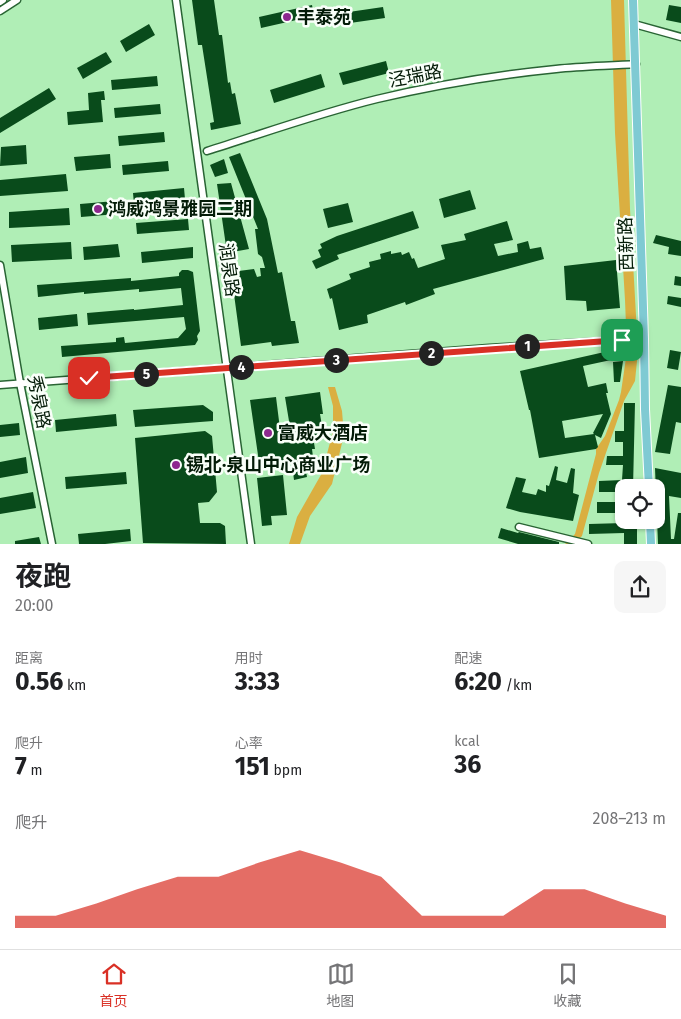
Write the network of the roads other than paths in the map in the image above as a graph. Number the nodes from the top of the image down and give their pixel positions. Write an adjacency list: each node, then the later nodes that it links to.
1 (17, 0): 4 (street)
2 (176, 0): 11 (street, 润泉路)
3 (633, 0): 5 (main road, 西新路)
4 (0, 11)
5 (634, 24): 6 (street); 7 (main road, 西新路)
6 (681, 37)
7 (632, 65): 8 (street, 泾瑞路); 10 (main road, 西新路)
8 (207, 151)
9 (0, 265): 12 (street, 秀泉路)
10 (642, 339): 11 (street); 14 (main road, 西新路)
11 (227, 368): 12 (street); 19 (street, 润泉路)
12 (20, 383): 13 (street); 18 (street, 秀泉路)
13 (0, 385)
14 (649, 479)
15 (519, 527): 17 (street)
16 (651, 529): 20 (main road)
17 (585, 543)
18 (52, 544)
19 (251, 544)
20 (652, 544)

